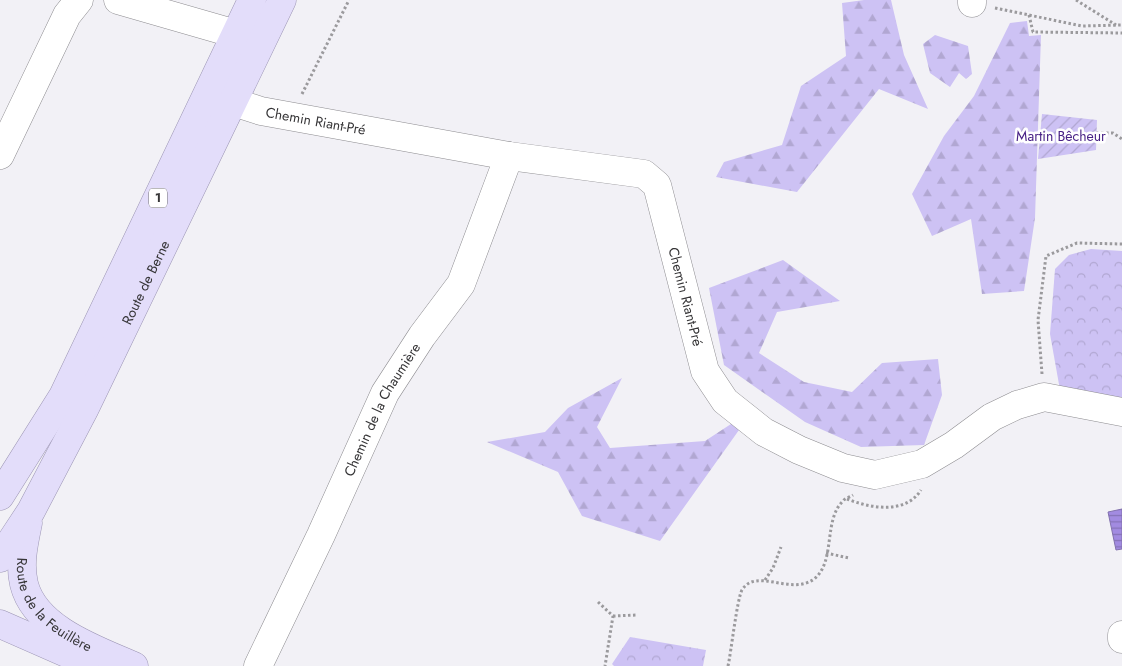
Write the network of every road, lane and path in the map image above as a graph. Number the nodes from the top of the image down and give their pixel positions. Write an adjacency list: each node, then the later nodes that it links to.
1 (79, 0): 17 (street)
2 (118, 0): 12 (street)
3 (252, 0): 12 (main road, Route de Berne / 1)
4 (282, 0): 13 (main road, Route de Berne / 1)
5 (348, 0): 14 (path)
6 (1076, 0): 9 (path)
7 (972, 2): 8 (path)
8 (1029, 15): 9 (path); 11 (path)
9 (1116, 25): 10 (path)
10 (1122, 25)
11 (1122, 33)
12 (236, 34): 23 (main road, Route de Berne / 1)
13 (233, 102): 14 (street, Chemin Riant-Pré); 24 (main road, Route de Berne / 1)
14 (291, 116): 18 (street, Chemin Riant-Pré)
15 (1096, 133): 16 (path)
16 (1122, 139)
17 (0, 155)
18 (509, 156): 22 (street, Chemin Riant-Pré); 38 (street, Chemin de la Chaumière)
19 (1122, 244): 20 (path)
20 (1044, 397): 21 (street, Chemin Riant-Pré); 22 (street, Chemin Riant-Pré)
21 (1122, 412)
22 (875, 475): 26 (path)
23 (0, 496)
24 (31, 511): 27 (main road, Route de Berne / 1); 37 (main road, Route de la Feuillère)
25 (780, 547): 29 (path)
26 (826, 553): 28 (path); 29 (path)
27 (0, 558)
28 (849, 558)
29 (765, 580): 40 (path)
30 (598, 602): 32 (path)
31 (637, 615): 32 (path)
32 (613, 616): 39 (path)
33 (0, 624): 36 (main road, Route de la Feuillère)
34 (1122, 635): 35 (street)
35 (1122, 639)
36 (122, 666)
37 (134, 666)
38 (258, 666)
39 (606, 666)
40 (728, 666)

